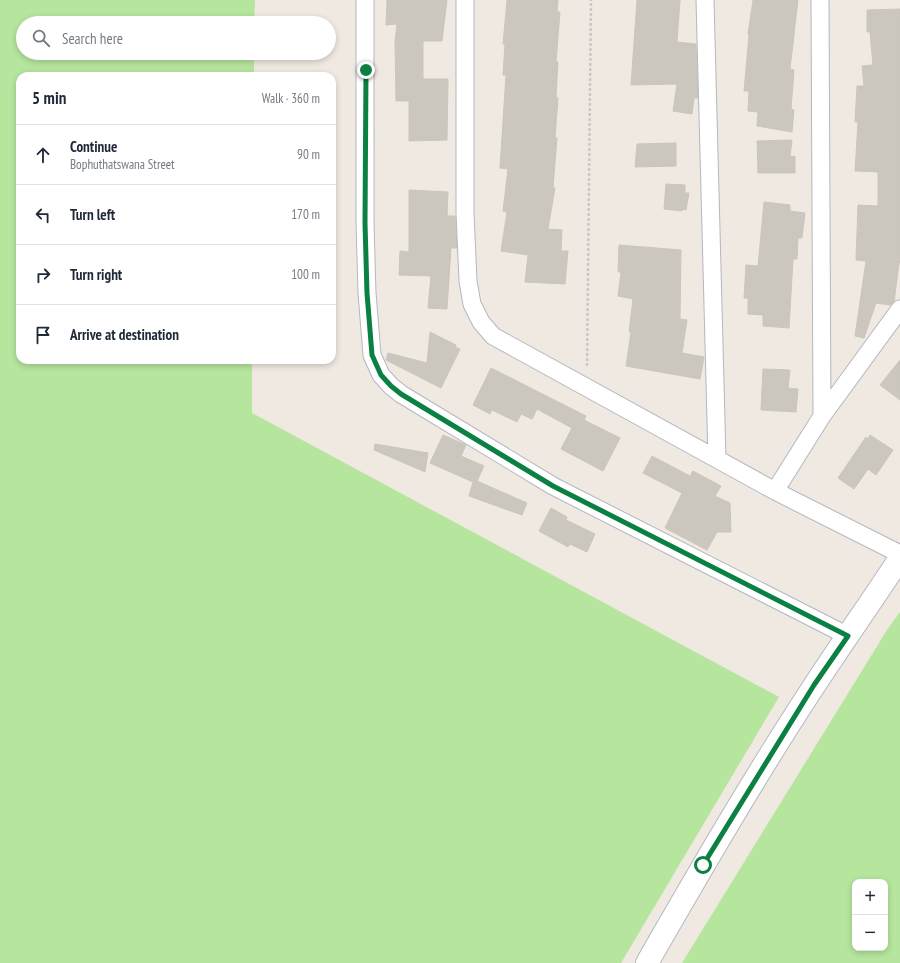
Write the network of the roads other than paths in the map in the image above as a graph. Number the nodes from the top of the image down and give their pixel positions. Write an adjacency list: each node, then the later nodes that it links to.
1 (365, 0): 11 (street)
2 (465, 0): 7 (street)
3 (705, 0): 7 (street)
4 (820, 0): 6 (street)
5 (900, 309): 6 (street)
6 (822, 416): 8 (street)
7 (717, 459): 8 (street)
8 (775, 491): 9 (street)
9 (900, 554)
10 (900, 558): 11 (street)
11 (848, 636): 12 (street)
12 (647, 963)

